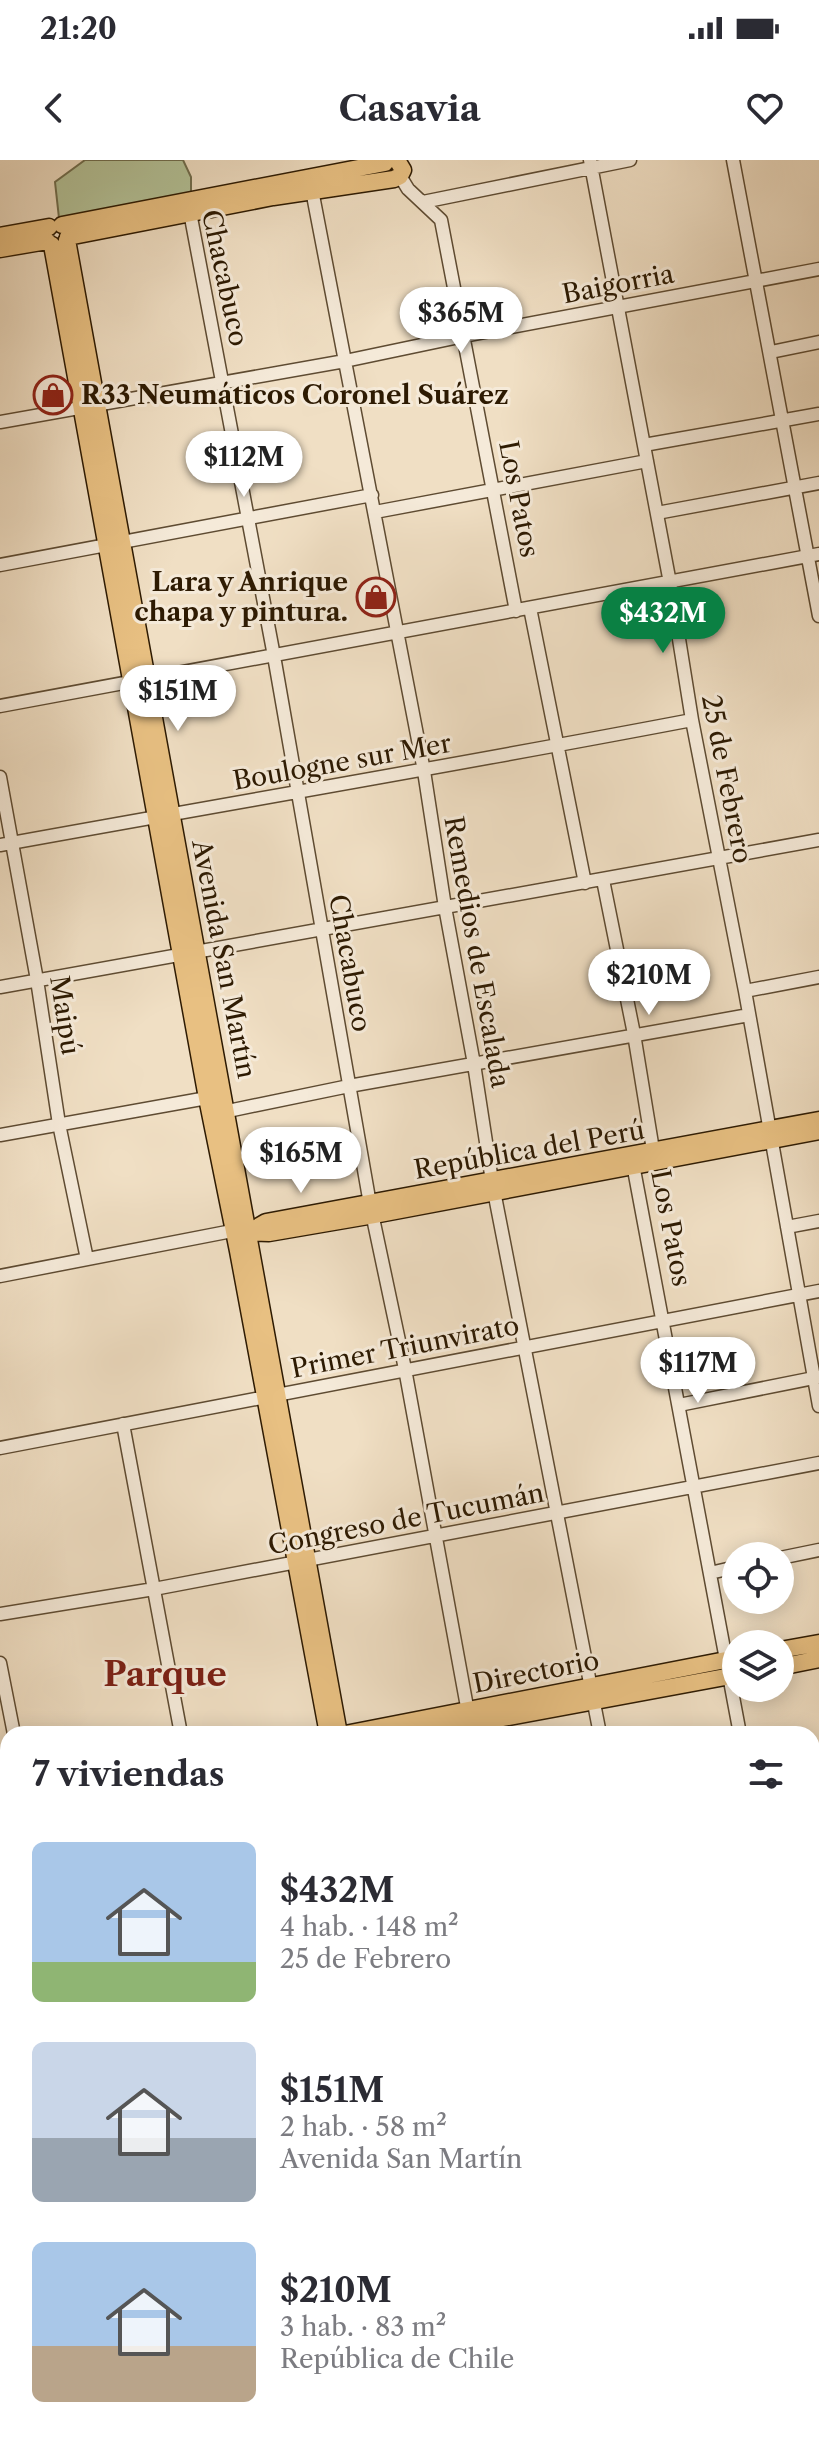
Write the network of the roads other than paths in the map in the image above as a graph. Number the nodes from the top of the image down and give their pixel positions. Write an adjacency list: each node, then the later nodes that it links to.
1 (630, 160): 4 (street)
2 (733, 160): 12 (street)
3 (393, 164): 5 (main road); 6 (street, Los Patos)
4 (590, 164): 6 (street); 13 (street, 25 de Febrero)
5 (311, 184): 7 (main road); 17 (street, Remedios de Escalada)
6 (423, 202): 14 (street, Los Patos)
7 (188, 206): 9 (main road); 18 (street, Chacabuco)
8 (0, 236): 9 (main road)
9 (58, 236): 10 (main road); 19 (main road, Avenida San Martín)
10 (0, 249)
11 (819, 269): 12 (street, Baigorria)
12 (756, 280): 13 (street, Baigorria); 16 (street)
13 (618, 306): 14 (street, Baigorria); 23 (street, 25 de Febrero)
14 (464, 336): 17 (street, Baigorria); 27 (street, Los Patos)
15 (819, 342): 16 (street)
16 (771, 352): 21 (street)
17 (345, 361): 18 (street, Baigorria); 28 (street, Remedios de Escalada)
18 (224, 381): 19 (street, Baigorria); 31 (street, Chacabuco)
19 (90, 405): 22 (street, Baigorria); 32 (main road, Avenida San Martín)
20 (819, 414): 21 (street)
21 (784, 421): 23 (street); 26 (street)
22 (0, 422)
23 (644, 445): 24 (street, 25 de Febrero)
24 (647, 461): 27 (street); 30 (street, 25 de Febrero)
25 (819, 483): 26 (street)
26 (795, 487): 30 (street); 33 (street)
27 (493, 489): 29 (street); 37 (street, Los Patos)
28 (372, 495): 29 (street, Remedios de Escalada); 31 (street)
29 (375, 512): 39 (street, Remedios de Escalada)
30 (657, 513): 35 (street, 25 de Febrero)
31 (249, 517): 32 (street); 40 (street, Chacabuco)
32 (115, 543): 34 (street); 41 (main road, Avenida San Martín)
33 (814, 555): 35 (street); 38 (street)
34 (0, 565)
35 (670, 583): 36 (street); 43 (street, 25 de Febrero)
36 (530, 608): 37 (street); 44 (street)
37 (516, 611): 39 (street)
38 (819, 616)
39 (398, 633): 40 (street); 45 (street, Remedios de Escalada)
40 (274, 656): 41 (street); 47 (street, Chacabuco)
41 (140, 680): 42 (street); 48 (main road, Avenida San Martín); 49 (main road, Avenida San Martín)
42 (0, 706)
43 (692, 720): 44 (street, Boulogne sur Mer); 52 (street, 25 de Febrero)
44 (557, 746): 45 (street, Boulogne sur Mer); 54 (street)
45 (424, 771): 47 (street, Boulogne sur Mer); 55 (street, Remedios de Escalada)
46 (0, 777): 51 (street, Maipú)
47 (298, 791): 48 (street, Boulogne sur Mer); 56 (street, Chacabuco)
48 (173, 815): 49 (street, Boulogne sur Mer); 57 (main road, Avenida San Martín)
49 (156, 818): 51 (street, Boulogne sur Mer); 57 (main road, Avenida San Martín)
50 (819, 840): 52 (street)
51 (6, 844): 59 (street, Maipú)
52 (719, 857): 53 (street); 61 (street, 25 de Febrero)
53 (603, 880): 54 (street); 63 (street, Los Patos)
54 (585, 883): 55 (street)
55 (445, 907): 56 (street); 64 (street, Remedios de Escalada)
56 (321, 929): 57 (street); 65 (street, Chacabuco)
57 (189, 953): 59 (street); 66 (main road, Avenida San Martín); 67 (main road, Avenida San Martín)
58 (819, 977): 61 (street)
59 (37, 980): 60 (street); 69 (street, Maipú)
60 (0, 987)
61 (745, 991): 62 (street, 25 de Febrero)
62 (749, 1015): 63 (street); 72 (street, 25 de Febrero)
63 (634, 1034): 64 (street); 73 (street, Los Patos)
64 (474, 1064): 65 (street); 75 (street, Remedios de Escalada)
65 (349, 1086): 67 (street); 76 (street, Chacabuco)
66 (207, 1098): 67 (street); 69 (street); 79 (main road, Avenida San Martín)
67 (228, 1111): 79 (main road, Avenida San Martín)
68 (819, 1120): 72 (main road, República del Perú)
69 (59, 1124): 71 (street); 80 (street, Maipú)
70 (819, 1131): 72 (main road, República del Perú)
71 (0, 1135)
72 (770, 1135): 73 (main road, República del Perú); 78 (street, 25 de Febrero)
73 (655, 1157): 74 (main road, República del Perú)
74 (633, 1162): 75 (main road, República del Perú); 84 (street, Los Patos)
75 (494, 1186): 76 (main road, República del Perú); 85 (street, Remedios de Escalada)
76 (372, 1209): 79 (main road, República del Perú); 86 (street, Chacabuco)
77 (819, 1221): 78 (street)
78 (787, 1227): 83 (street, 25 de Febrero)
79 (241, 1232): 80 (street, República del Perú); 88 (main road, Avenida San Martín)
80 (87, 1259): 81 (street, República del Perú)
81 (0, 1276)
82 (819, 1291): 83 (street, Primer Triunvirato)
83 (799, 1295): 84 (street, Primer Triunvirato); 87 (street, 25 de Febrero)
84 (665, 1322): 85 (street, Primer Triunvirato); 89 (street, Los Patos)
85 (526, 1346): 86 (street, Primer Triunvirato); 95 (street, Remedios de Escalada)
86 (405, 1369): 88 (street, Primer Triunvirato); 96 (street, Chacabuco)
87 (816, 1377): 89 (street); 90 (street, 25 de Febrero)
88 (272, 1395): 91 (street, Primer Triunvirato); 99 (main road, Avenida San Martín)
89 (679, 1405): 94 (street, Los Patos)
90 (819, 1406)
91 (123, 1424): 92 (street, Primer Triunvirato); 102 (street)
92 (0, 1448)
93 (819, 1463): 94 (street, Congreso de Tucumán)
94 (693, 1487): 95 (street, Congreso de Tucumán); 101 (street, Los Patos)
95 (559, 1512): 96 (street, Congreso de Tucumán); 111 (street, Remedios de Escalada)
96 (435, 1535): 99 (street, Congreso de Tucumán); 113 (street, Chacabuco)
97 (819, 1550): 98 (street)
98 (794, 1555)
99 (302, 1561): 102 (street, Congreso de Tucumán); 116 (main road, Avenida San Martín)
100 (722, 1570): 101 (street)
101 (710, 1573): 104 (street, Los Patos)
102 (154, 1589): 103 (street, Congreso de Tucumán); 115 (street)
103 (0, 1614)
104 (723, 1630)
105 (819, 1643): 106 (main road)
106 (794, 1647)
107 (819, 1659): 109 (main road)
108 (0, 1663): 114 (street)
109 (794, 1664)
110 (722, 1670): 111 (main road, Directorio)
111 (593, 1694): 113 (main road, Directorio); 118 (street, Remedios de Escalada)
112 (736, 1702): 119 (street, Los Patos)
113 (469, 1723): 117 (main road, Directorio)
114 (12, 1726)
115 (180, 1726)
116 (331, 1726)
117 (432, 1726)
118 (599, 1726)
119 (739, 1726)

